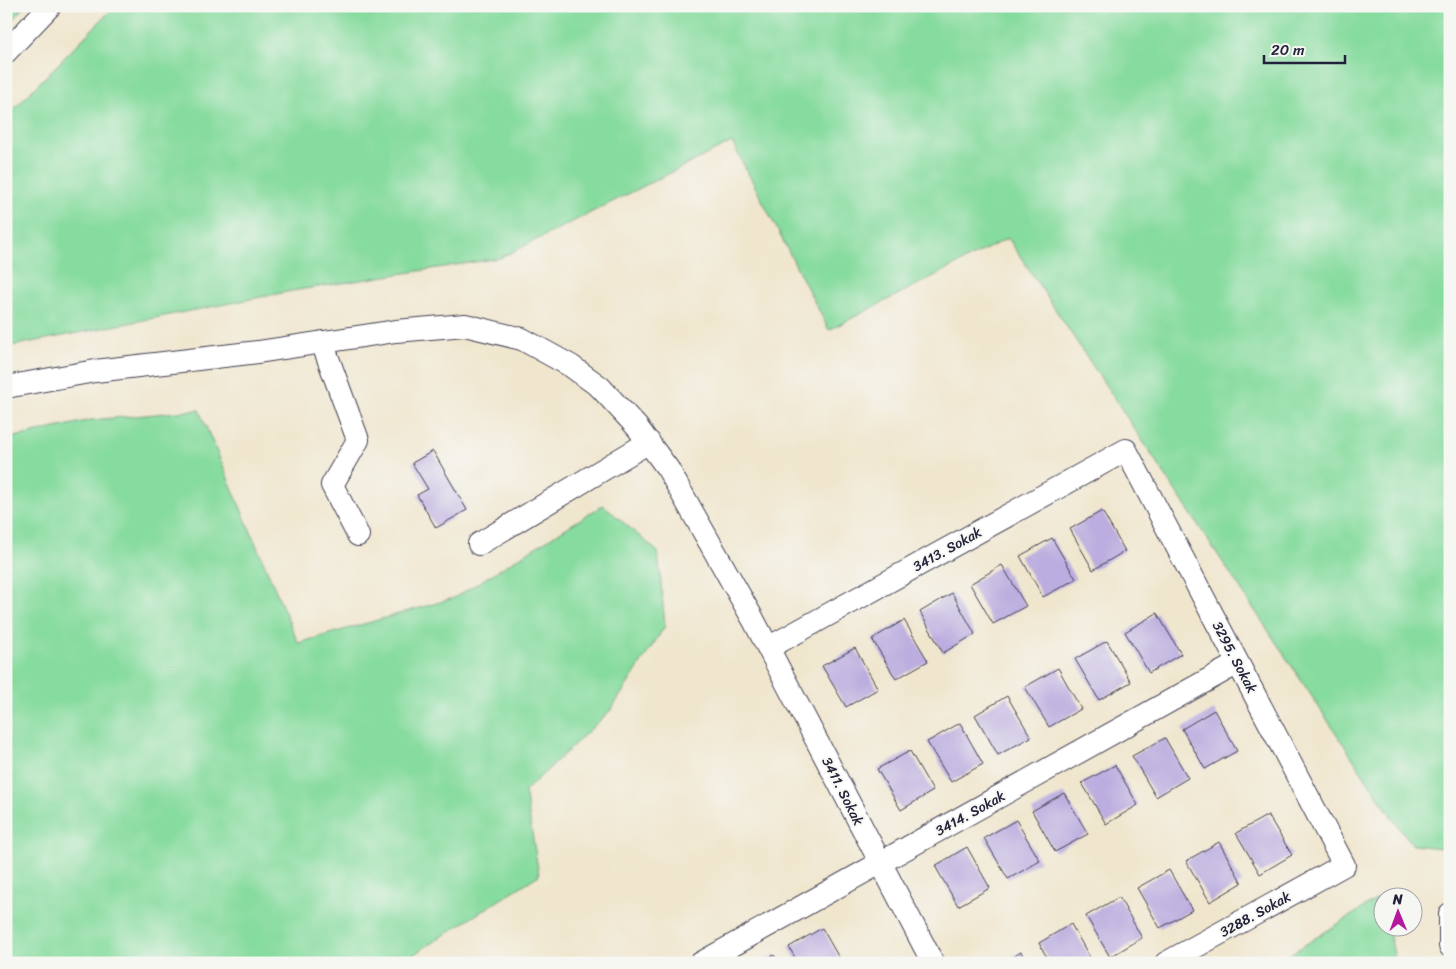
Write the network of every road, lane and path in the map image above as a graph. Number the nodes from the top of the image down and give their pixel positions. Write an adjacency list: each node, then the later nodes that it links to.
1 (50, 6): 2 (street)
2 (6, 52)
3 (322, 342): 4 (street, 3411. Sokak); 5 (street, 3411. Sokak); 7 (street)
4 (6, 387)
5 (649, 442): 8 (street); 9 (street, 3411. Sokak)
6 (1126, 450): 9 (street, 3413. Sokak); 10 (street, 3295. Sokak)
7 (358, 535)
8 (479, 544)
9 (768, 648): 11 (street, 3411. Sokak)
10 (1238, 663): 11 (street, 3414. Sokak); 12 (street, 3295. Sokak)
11 (880, 864): 15 (street, 3414. Sokak); 16 (street, 3411. Sokak)
12 (1344, 865): 17 (street, 3288. Sokak)
13 (1449, 915): 14 (street)
14 (1450, 946)
15 (701, 963)
16 (933, 963)
17 (1166, 963)

